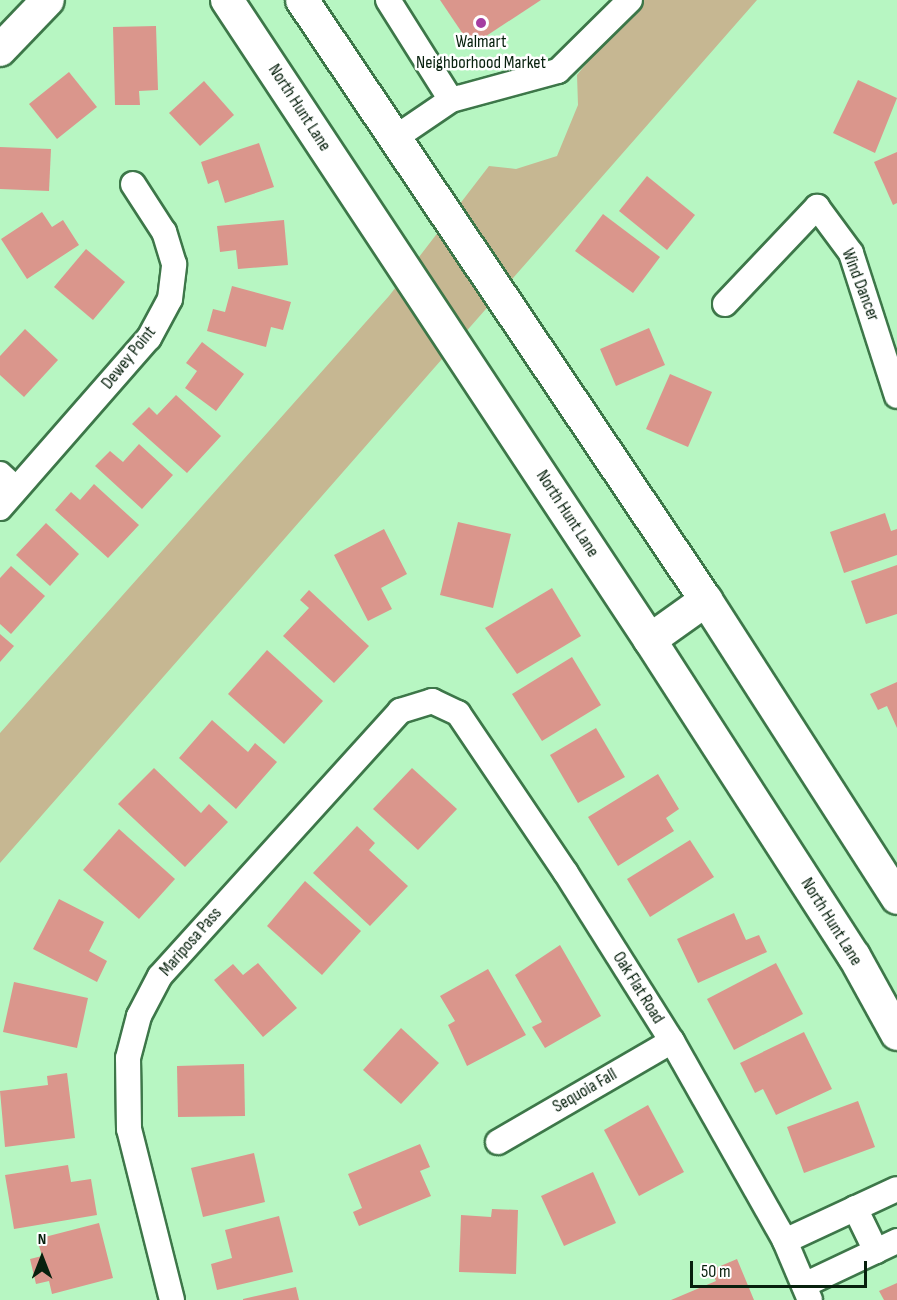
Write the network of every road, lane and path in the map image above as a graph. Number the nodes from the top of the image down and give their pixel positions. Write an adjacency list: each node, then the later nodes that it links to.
1 (48, 0): 6 (main road)
2 (227, 0): 15 (main road, North Hunt Lane)
3 (302, 0): 8 (main road)
4 (388, 0): 7 (street)
5 (630, 0): 7 (street)
6 (0, 50)
7 (451, 100): 8 (street)
8 (395, 138): 14 (main road)
9 (133, 184): 12 (street, Dewey Point)
10 (725, 304): 11 (street, Wind Dancer)
11 (897, 396)
12 (8, 482): 13 (street, Dewey Point)
13 (0, 508)
14 (706, 600): 15 (main road); 17 (main road)
15 (650, 640): 18 (main road, North Hunt Lane)
16 (432, 701): 19 (street, Oak Flat Road); 26 (street, Mariposa Pass)
17 (897, 898)
18 (897, 1034)
19 (672, 1041): 20 (street, Sequoia Fall); 23 (street, Oak Flat Road)
20 (498, 1142)
21 (897, 1189): 22 (street)
22 (855, 1208): 23 (street); 24 (street)
23 (784, 1241): 25 (street, Oak Flat Road)
24 (886, 1246): 25 (street)
25 (807, 1293)
26 (172, 1300)

